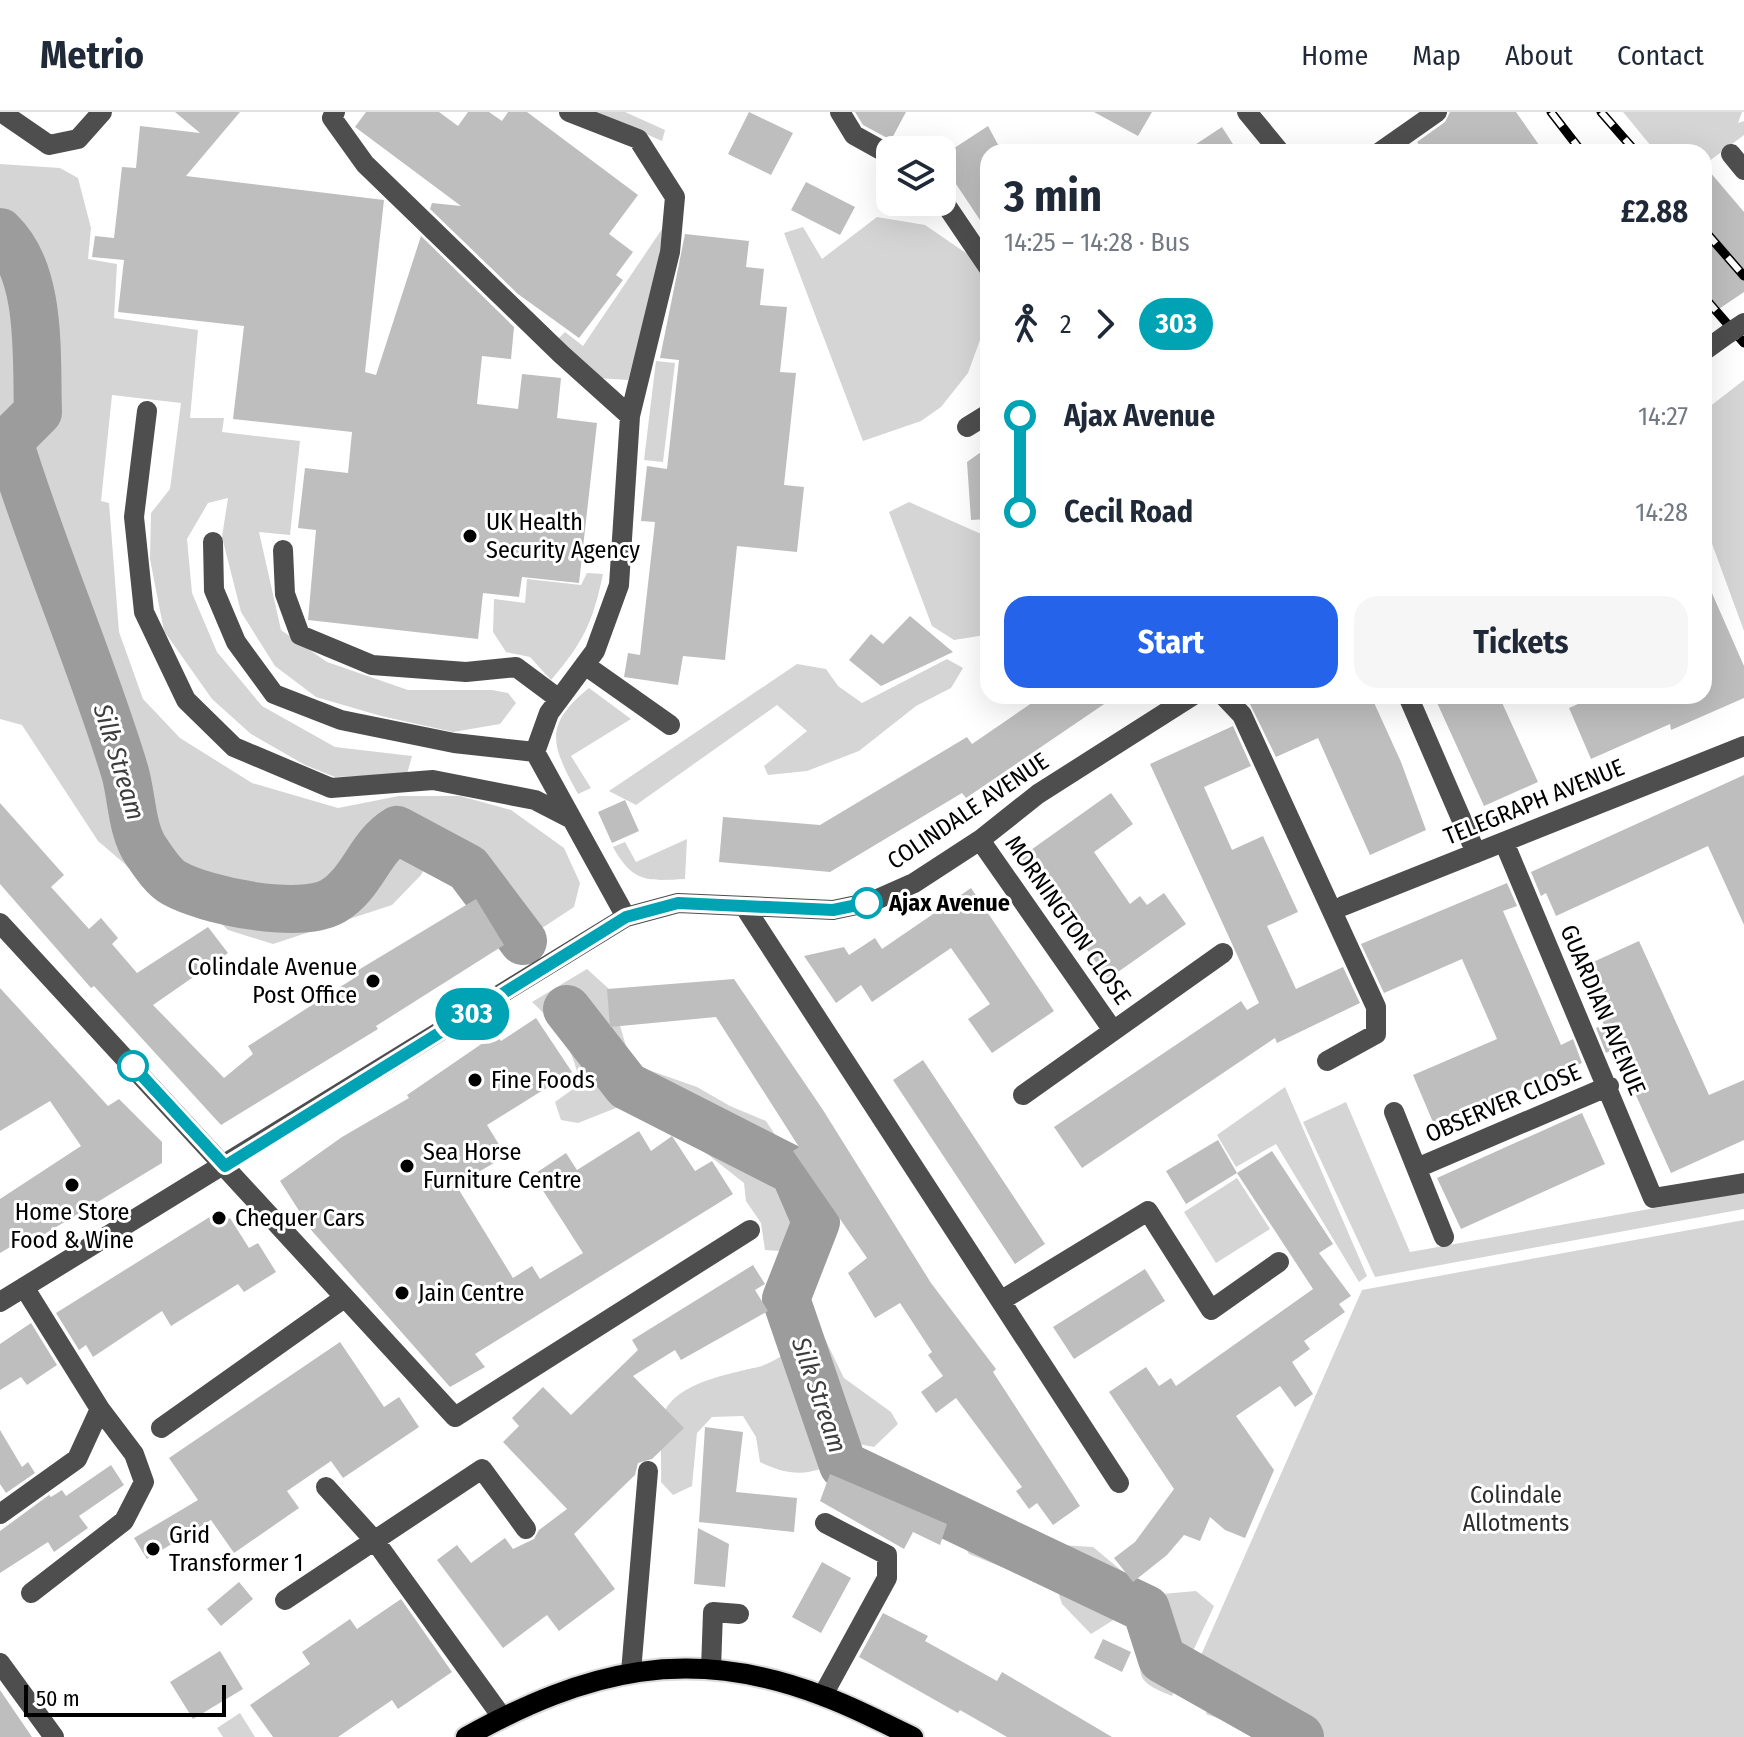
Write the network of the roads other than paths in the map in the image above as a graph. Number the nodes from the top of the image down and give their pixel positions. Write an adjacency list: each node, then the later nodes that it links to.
1 (1, 112): 2 (street)
2 (102, 112)
3 (335, 112): 16 (street)
4 (569, 112): 16 (street)
5 (841, 112): 10 (street)
6 (1247, 112): 8 (street)
7 (1437, 112): 9 (street)
8 (1273, 144)
9 (1391, 144)
10 (876, 147)
11 (954, 216): 12 (street)
12 (980, 255)
13 (1737, 328): 14 (street)
14 (1712, 345)
15 (147, 411): 29 (street)
16 (630, 416): 21 (street)
17 (980, 419): 18 (street)
18 (967, 427)
19 (213, 542): 28 (street)
20 (283, 550): 22 (street)
21 (585, 665): 22 (street); 26 (street)
22 (559, 699): 28 (street)
23 (1179, 704): 30 (street, COLINDALE AVENUE)
24 (1232, 704): 39 (street)
25 (1411, 704): 32 (street)
26 (670, 725)
27 (1744, 746): 31 (street, TELEGRAPH AVENUE)
28 (535, 752): 29 (street)
29 (574, 821): 35 (street)
30 (980, 840): 33 (street, COLINDALE AVENUE); 38 (street, MORNINGTON CLOSE)
31 (1504, 842): 32 (street, TELEGRAPH AVENUE); 40 (street, GUARDIAN AVENUE)
32 (1476, 853): 34 (street, TELEGRAPH AVENUE)
33 (744, 906): 35 (street, COLINDALE AVENUE); 51 (street)
34 (1343, 906)
35 (626, 917): 43 (street, COLINDALE AVENUE)
36 (0, 923): 43 (street)
37 (1223, 953): 38 (street, MORNINGTON CLOSE)
38 (1112, 1029): 41 (street, MORNINGTON CLOSE)
39 (1327, 1061)
40 (1609, 1086): 44 (street, OBSERVER CLOSE); 45 (street, GUARDIAN AVENUE)
41 (1023, 1095)
42 (1394, 1112): 44 (street)
43 (225, 1166): 49 (street, COLINDALE AVENUE); 50 (street)
44 (1417, 1168): 47 (street)
45 (1744, 1183)
46 (750, 1230): 50 (street)
47 (1444, 1237)
48 (1279, 1262): 51 (street)
49 (24, 1287): 52 (street, COLINDALE AVENUE); 53 (street)
50 (344, 1298): 54 (street)
51 (1002, 1300): 56 (street)
52 (0, 1302)
53 (100, 1409): 58 (street); 62 (street)
54 (161, 1428)
55 (648, 1471): 67 (street)
56 (1119, 1483)
57 (326, 1487): 61 (street)
58 (0, 1514)
59 (825, 1523): 68 (street)
60 (526, 1529): 61 (street)
61 (375, 1541): 63 (street); 69 (street)
62 (31, 1593)
63 (285, 1600)
64 (739, 1614): 66 (street)
65 (0, 1663): 70 (street)
66 (711, 1669): 67 (main road); 68 (main road)
67 (631, 1672): 69 (main road)
68 (823, 1695): 72 (main road)
69 (502, 1717): 71 (main road)
70 (54, 1737)
71 (466, 1737)
72 (913, 1737)

